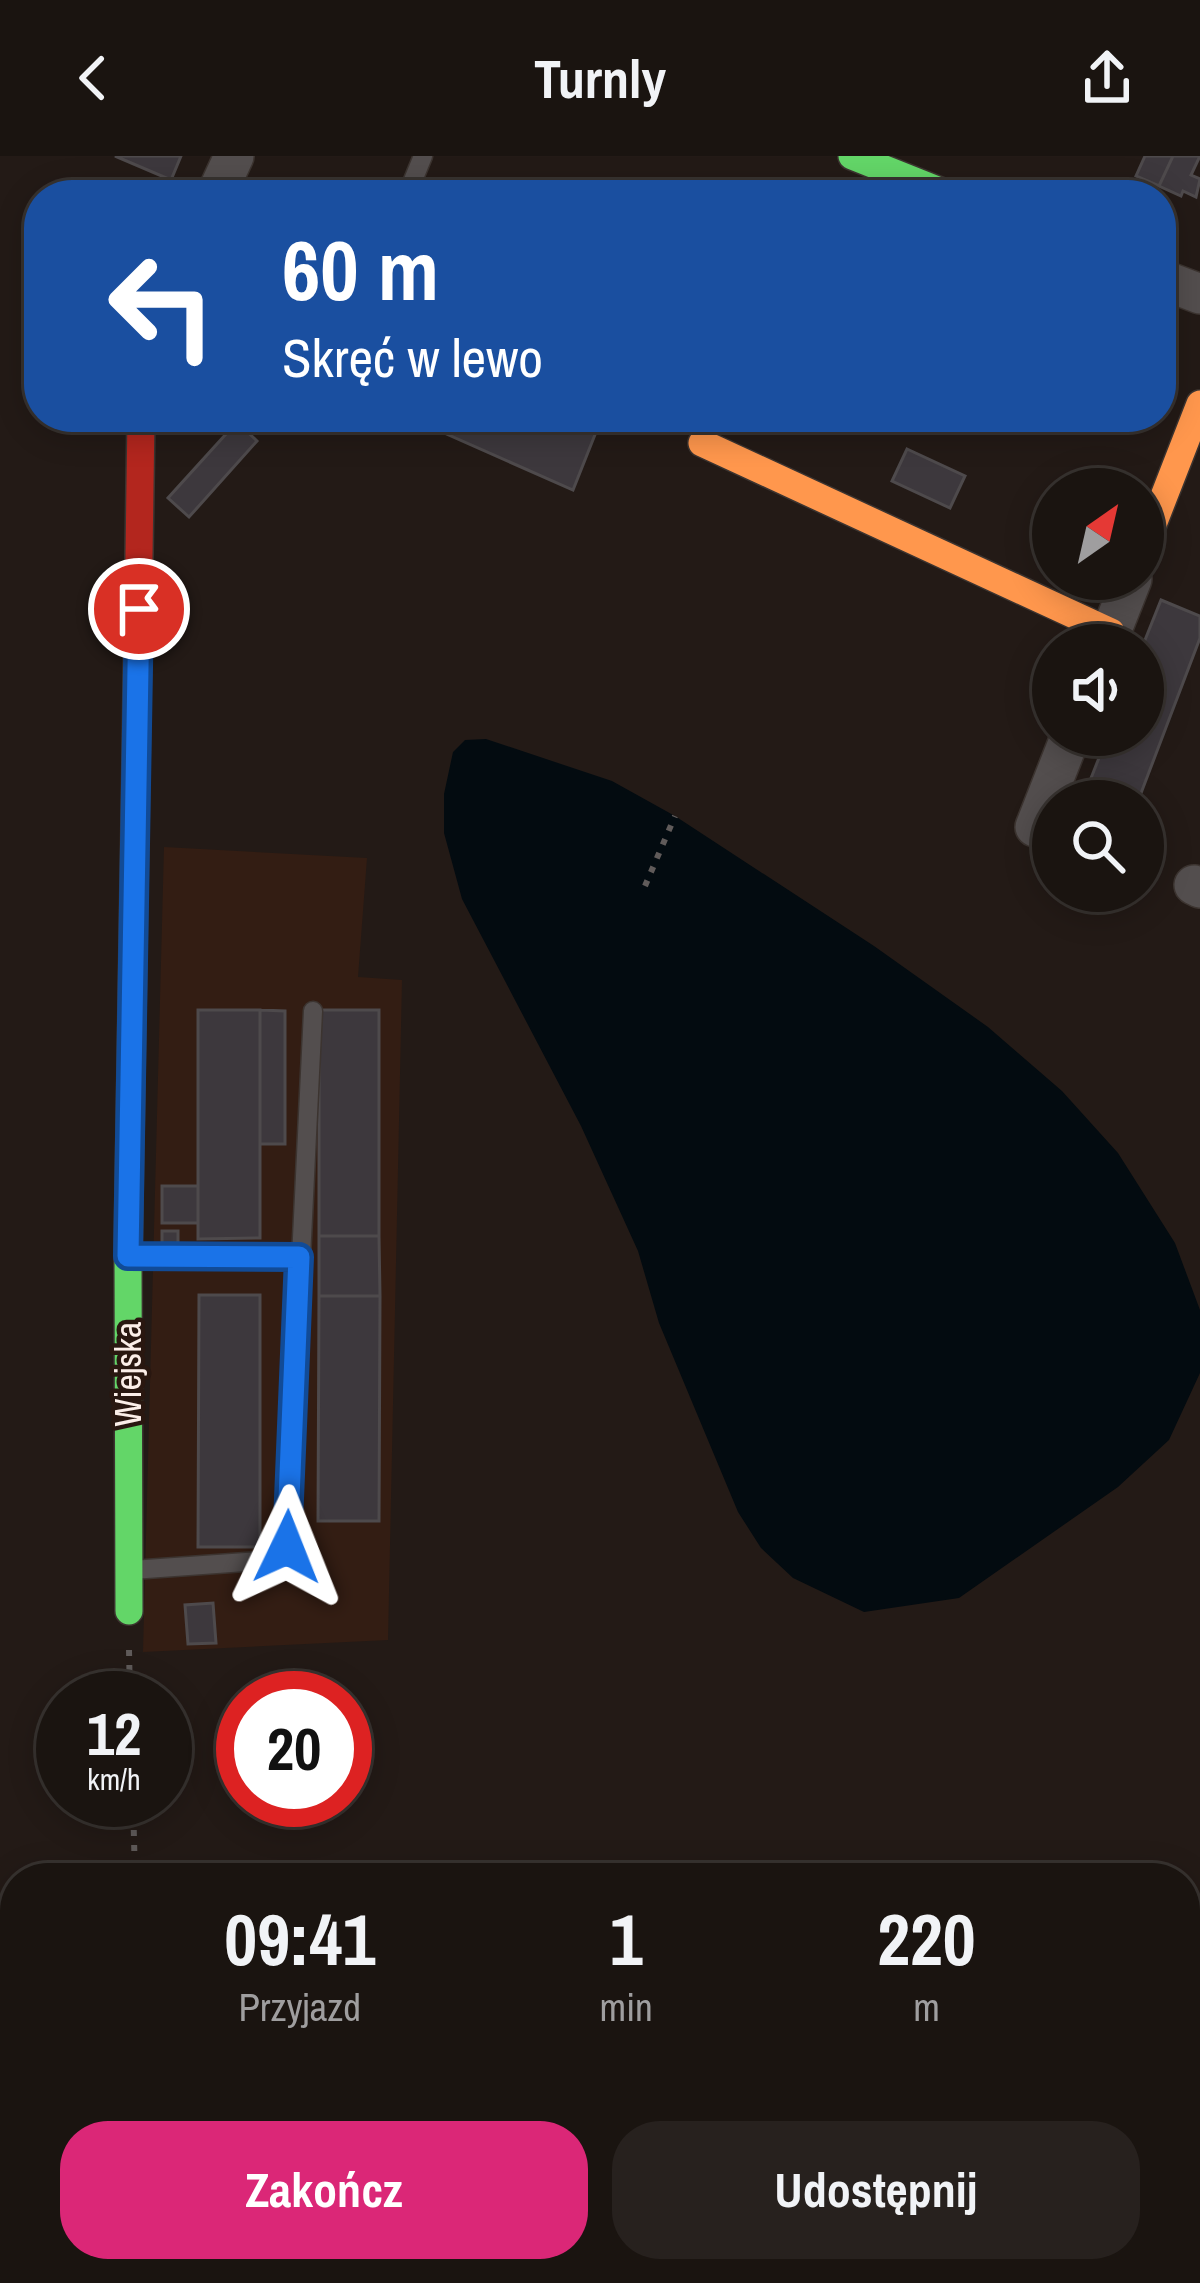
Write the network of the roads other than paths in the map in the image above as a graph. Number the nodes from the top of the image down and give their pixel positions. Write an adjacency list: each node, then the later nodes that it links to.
1 (852, 156): 2 (street)
2 (912, 180)
3 (1200, 404): 6 (street)
4 (141, 432): 9 (street, Wiejska)
5 (702, 443): 7 (street)
6 (1164, 496)
7 (1077, 624)
8 (313, 1012): 10 (lane)
9 (128, 1256): 10 (lane); 11 (street, Wiejska)
10 (299, 1257): 11 (lane)
11 (129, 1570): 12 (street, Wiejska)
12 (129, 1611)

